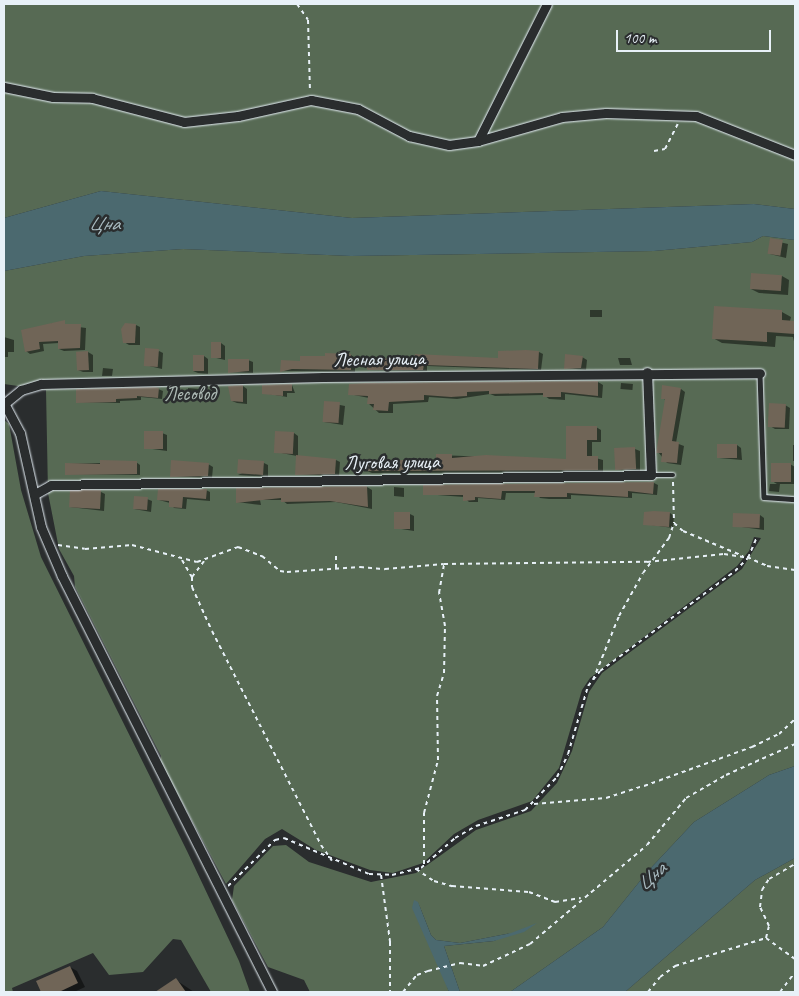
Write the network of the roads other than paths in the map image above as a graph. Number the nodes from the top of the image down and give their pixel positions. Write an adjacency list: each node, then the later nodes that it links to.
1 (547, 4): 3 (street)
2 (4, 87): 3 (street)
3 (478, 141): 4 (street)
4 (795, 155)
5 (647, 372): 6 (street, Лесная улица); 7 (street, Лесная улица); 8 (street)
6 (760, 373): 11 (lane)
7 (4, 403): 10 (street)
8 (651, 474): 9 (lane); 10 (street, Луговая улица)
9 (673, 475)
10 (35, 494): 12 (street)
11 (795, 499)
12 (272, 992)

